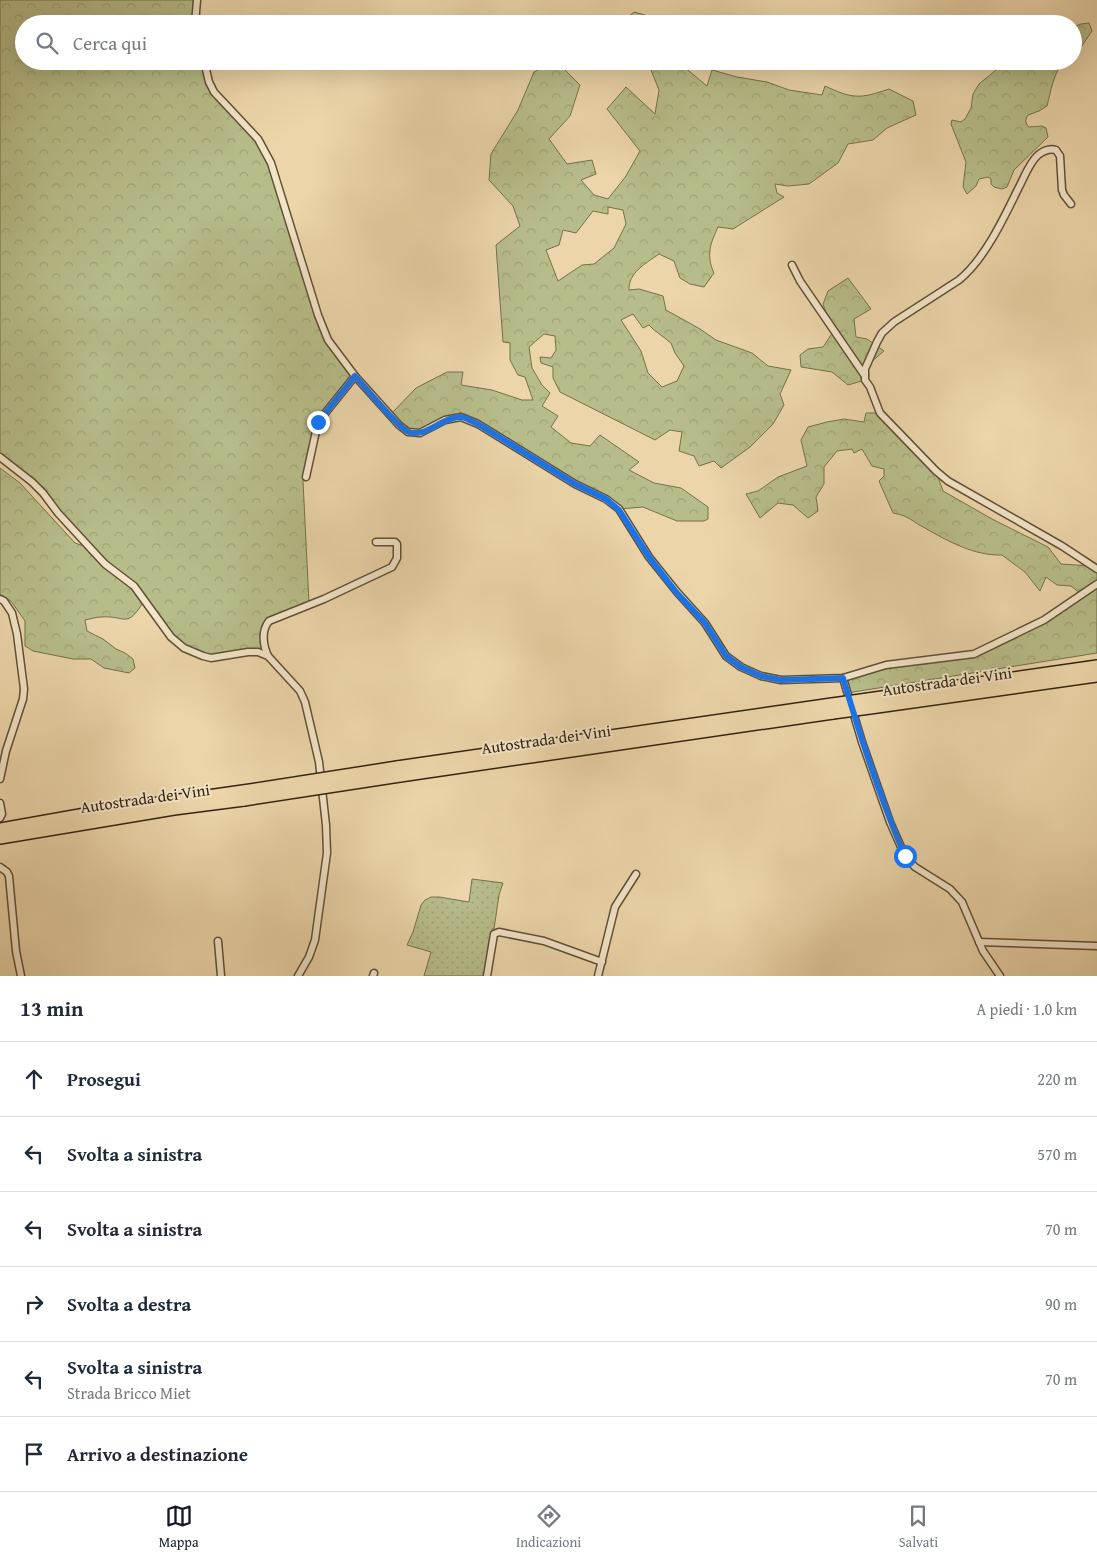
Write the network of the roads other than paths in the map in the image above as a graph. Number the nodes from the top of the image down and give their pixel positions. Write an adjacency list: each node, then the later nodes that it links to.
1 (197, 0): 2 (street)
2 (196, 15)
3 (206, 70): 6 (street)
4 (1071, 204): 7 (street)
5 (792, 265): 7 (street)
6 (355, 376): 9 (street); 17 (street)
7 (865, 376): 11 (street)
8 (0, 457): 14 (street)
9 (306, 477)
10 (376, 542): 14 (street)
11 (1097, 569)
12 (1097, 584): 17 (street)
13 (0, 599): 19 (street)
14 (268, 656): 33 (street)
15 (1097, 666): 18 (highway, Autostrada dei Vini)
16 (1097, 676): 18 (highway, Autostrada dei Vini)
17 (843, 678): 28 (street)
18 (869, 704): 20 (highway, Autostrada dei Vini, bridge)
19 (0, 779)
20 (244, 795): 23 (highway, Autostrada dei Vini); 24 (highway, Autostrada dei Vini)
21 (0, 803): 22 (street)
22 (0, 818)
23 (0, 829)
24 (0, 838)
25 (0, 867): 31 (street)
26 (636, 874): 30 (street)
27 (218, 941): 32 (street)
28 (979, 942): 29 (street); 36 (street)
29 (1097, 946)
30 (602, 962): 34 (street); 35 (street)
31 (21, 976)
32 (221, 976)
33 (298, 976)
34 (487, 976)
35 (598, 976)
36 (1000, 976)

